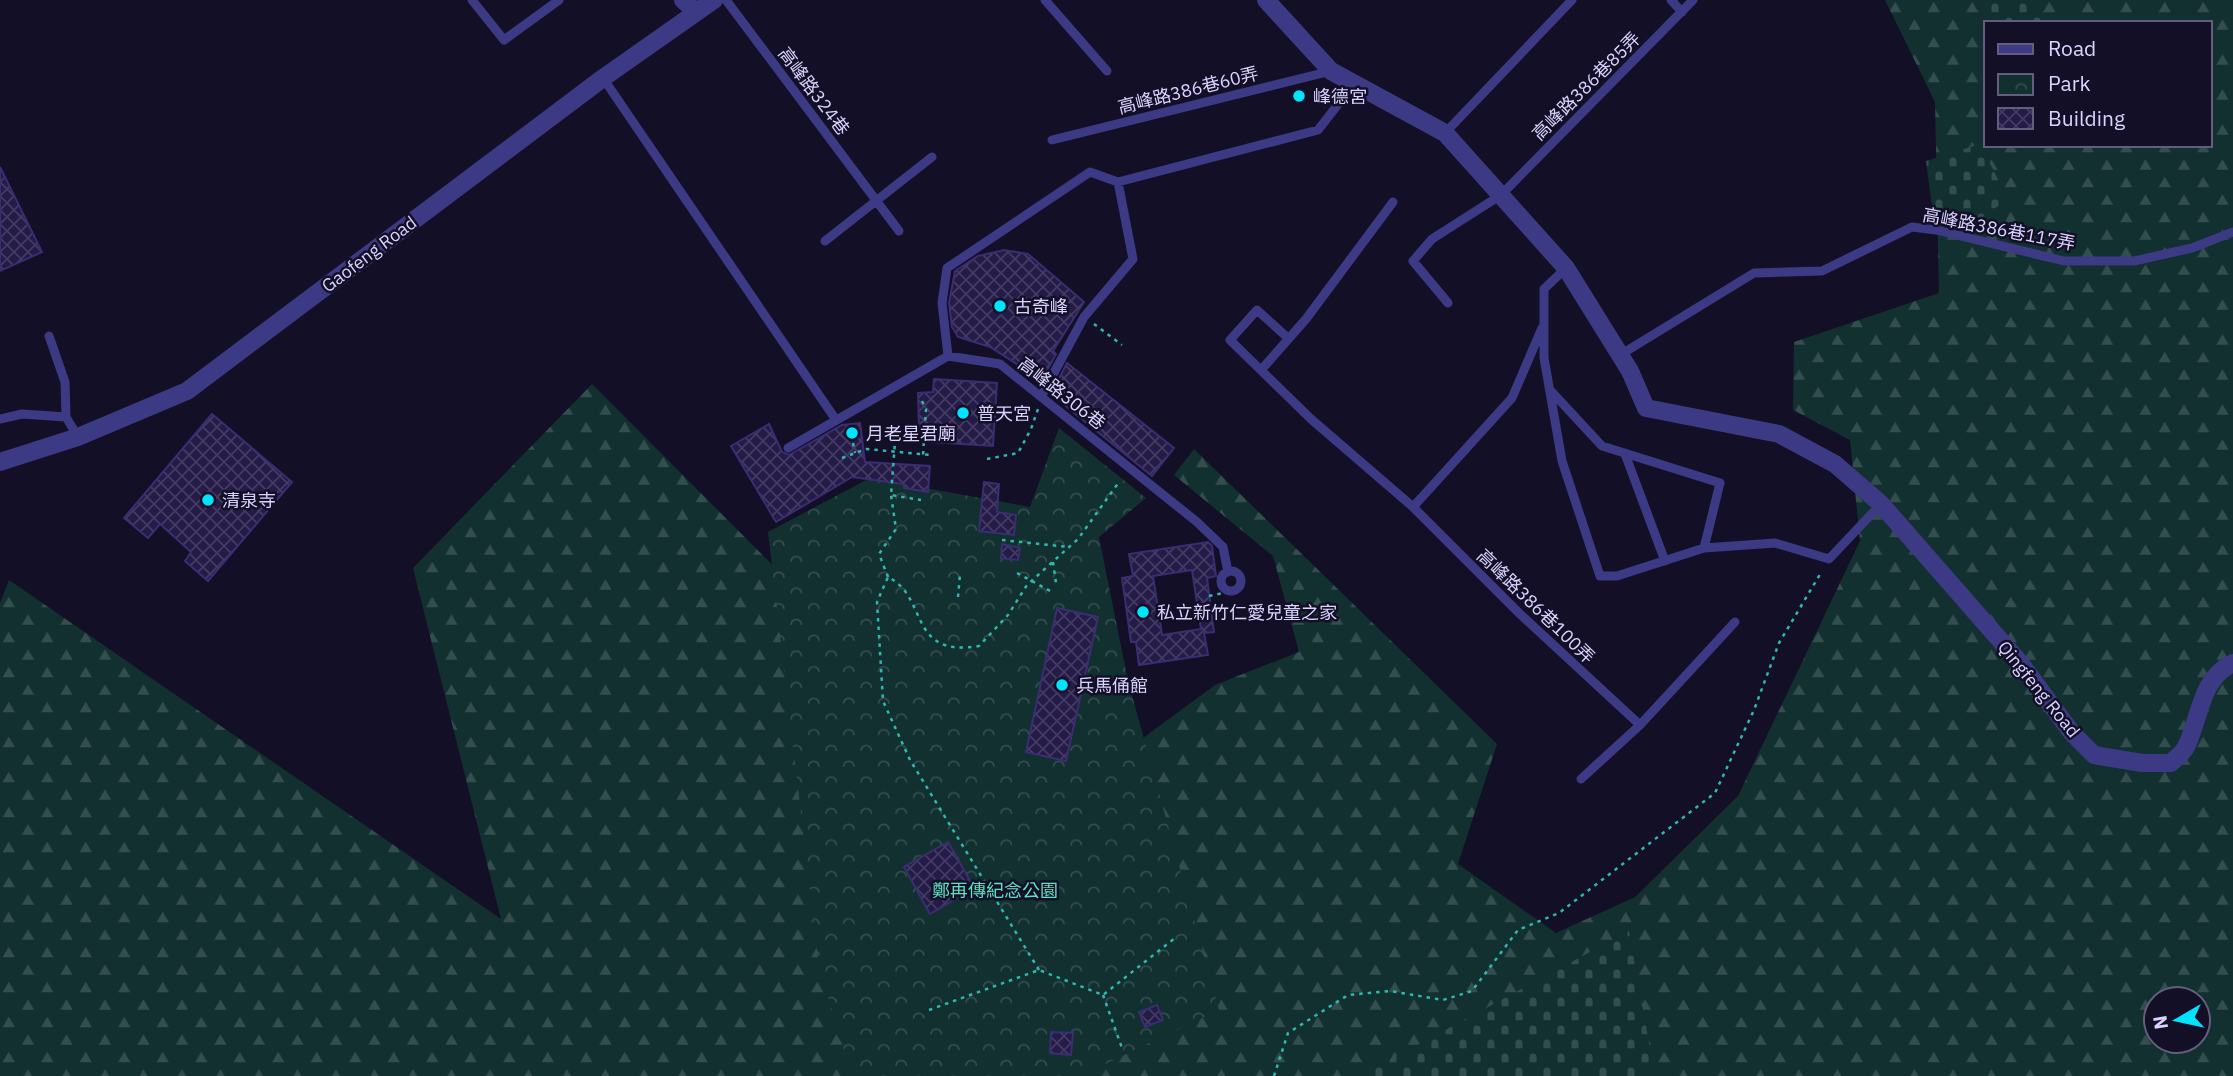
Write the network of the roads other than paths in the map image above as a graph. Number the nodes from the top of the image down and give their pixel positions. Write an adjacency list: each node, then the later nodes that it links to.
1 (472, 0): 2 (lane)
2 (559, 0)
3 (713, 0): 10 (street, Gaofeng Road)
4 (726, 0): 21 (lane, 高峰路324巷)
5 (1045, 0): 12 (lane)
6 (1266, 0): 13 (street)
7 (1572, 0): 16 (lane)
8 (1671, 0): 11 (lane)
9 (1693, 0): 11 (lane, 高峰路386巷85弄)
10 (691, 4): 14 (street, Gaofeng Road)
11 (1682, 12): 20 (lane, 高峰路386巷85弄)
12 (1107, 71)
13 (1331, 71): 15 (street); 17 (lane, 高峰路386巷60弄)
14 (603, 78): 38 (lane); 39 (street, Gaofeng Road)
15 (1354, 84): 16 (street); 19 (lane)
16 (1445, 133): 20 (street)
17 (1052, 140)
18 (932, 158): 21 (lane)
19 (1118, 182): 32 (lane); 35 (lane)
20 (1501, 195): 26 (street); 27 (lane, 高峰路386巷85弄)
21 (876, 201): 23 (lane, 高峰路324巷); 25 (lane)
22 (1393, 201): 30 (lane)
23 (899, 231)
24 (2233, 232): 31 (lane, 高峰路386巷117弄)
25 (825, 241)
26 (1566, 268): 28 (lane); 31 (street)
27 (1448, 303)
28 (1544, 323): 34 (lane); 44 (lane)
29 (49, 336): 36 (lane)
30 (1289, 338): 33 (lane); 33 (lane, 高峰路386巷100弄)
31 (1620, 355): 43 (street, Qingfeng Road)
32 (948, 356): 35 (lane, 高峰路306巷); 38 (lane)
33 (1262, 369): 44 (lane, 高峰路386巷100弄)
34 (1549, 389): 41 (lane); 46 (lane)
35 (1042, 396): 47 (lane, 高峰路306巷)
36 (66, 416): 37 (lane); 39 (lane)
37 (0, 419)
38 (836, 420): 40 (lane)
39 (78, 437): 42 (street, Gaofeng Road)
40 (788, 447)
41 (1625, 454): 45 (lane); 46 (lane)
42 (0, 463)
43 (1881, 504): 45 (lane); 49 (street, Qingfeng Road)
44 (1413, 507): 50 (lane, 高峰路386巷100弄)
45 (1704, 548): 46 (lane)
46 (1665, 561)
47 (1233, 591)
48 (1735, 622): 50 (lane)
49 (2233, 663)
50 (1640, 724): 51 (lane)
51 (1581, 779)

